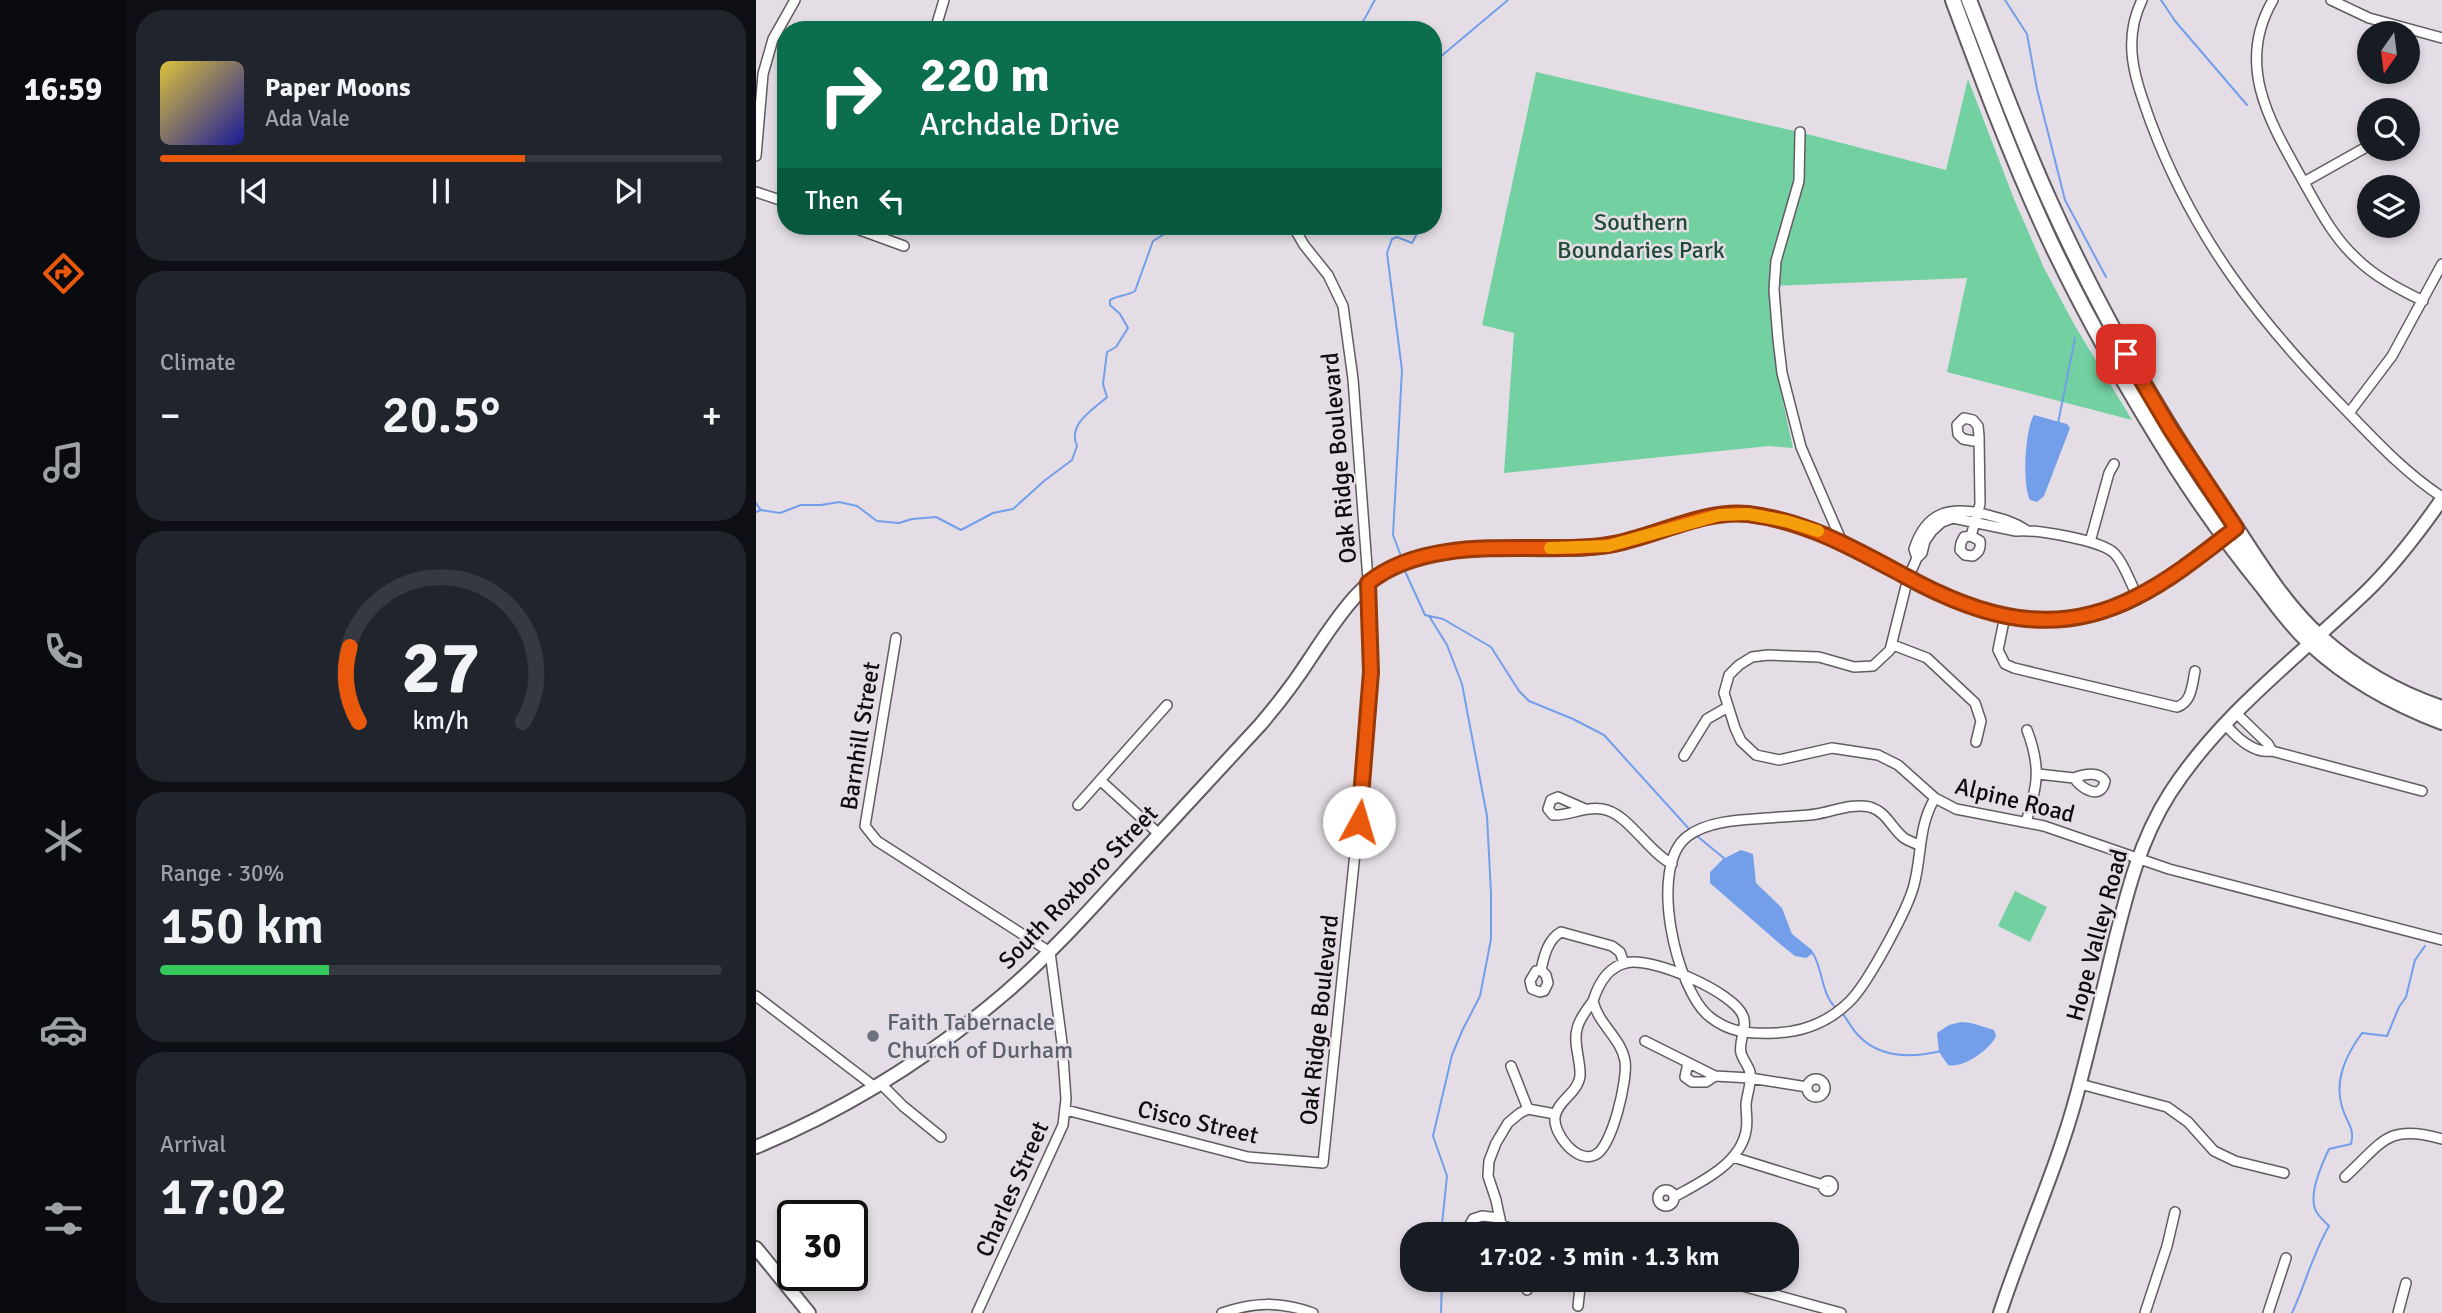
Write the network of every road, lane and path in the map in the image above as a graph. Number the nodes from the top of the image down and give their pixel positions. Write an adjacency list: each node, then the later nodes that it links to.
1 (795, 0): 8 (street)
2 (944, 0): 9 (street)
3 (1953, 0): 31 (main road)
4 (1969, 0): 29 (main road)
5 (2142, 0): 24 (street)
6 (2273, 0): 15 (street)
7 (2330, 0): 11 (street)
8 (783, 21)
9 (938, 21)
10 (777, 32): 14 (street)
11 (2442, 38)
12 (1800, 132): 32 (street)
13 (2357, 152): 15 (street)
14 (756, 156)
15 (2304, 182): 23 (street)
16 (756, 192): 17 (street)
17 (777, 199)
18 (875, 235): 20 (street)
19 (1298, 235): 35 (street, Oak Ridge Boulevard)
20 (878, 236): 21 (street)
21 (904, 246)
22 (2442, 264): 23 (street)
23 (2423, 301): 24 (street)
24 (2349, 413): 27 (street)
25 (1979, 442): 28 (street)
26 (2114, 464): 33 (street)
27 (2442, 498): 39 (street, Hope Valley Road)
28 (1977, 517): 30 (street); 33 (street); 34 (street)
29 (2236, 528): 31 (street, South Roxboro Street); 39 (main road)
30 (1971, 536)
31 (2223, 538): 36 (street, South Roxboro Street); 39 (main road)
32 (1842, 542): 34 (street, South Roxboro Street); 35 (street, South Roxboro Street)
33 (2090, 542): 36 (street)
34 (1908, 578): 37 (street, South Roxboro Street); 40 (street)
35 (1368, 583): 60 (street, South Roxboro Street); 87 (street, Oak Ridge Boulevard)
36 (2138, 597): 37 (street, South Roxboro Street)
37 (2005, 616): 41 (street)
38 (896, 638): 65 (street, Barnhill Street)
39 (2314, 639): 44 (main road); 45 (street, Hope Valley Road); 46 (main road)
40 (1893, 645): 43 (street, Alpine Road); 49 (street)
41 (2195, 671)
42 (1167, 705): 54 (street)
43 (1728, 707): 51 (street); 56 (street, Alpine Road)
44 (2442, 708)
45 (2236, 713): 47 (street, Hope Valley Road); 50 (street)
46 (2442, 722)
47 (2225, 724): 50 (street); 62 (street, Hope Valley Road)
48 (2027, 730): 52 (street)
49 (1976, 742)
50 (2272, 751): 55 (street)
51 (1684, 756)
52 (2038, 774): 53 (street); 59 (street)
53 (2074, 778)
54 (1100, 780): 57 (street); 60 (street)
55 (2422, 792)
56 (1935, 799): 59 (street, Alpine Road); 61 (street)
57 (1078, 805)
58 (1583, 808): 63 (street)
59 (2026, 822): 62 (street, Alpine Road)
60 (1159, 834): 65 (street, South Roxboro Street)
61 (1919, 845): 63 (street); 71 (street)
62 (2137, 859): 64 (street, Alpine Road); 77 (street, Hope Valley Road)
63 (1672, 864): 68 (street)
64 (2442, 940)
65 (1050, 952): 78 (street, South Roxboro Street); 81 (street, Charles Street)
66 (1624, 963): 67 (street); 68 (street); 70 (street)
67 (1541, 970)
68 (1685, 976): 71 (street); 71 (street)
69 (756, 996): 78 (street)
70 (1593, 1001): 82 (street); 82 (street)
71 (1743, 1033): 76 (street)
72 (1645, 1041): 73 (street)
73 (1688, 1063): 75 (street); 75 (street)
74 (1511, 1066): 80 (street)
75 (1715, 1076): 76 (street)
76 (1750, 1078): 79 (street); 86 (street)
77 (2080, 1084): 88 (street); 108 (street, Hope Valley Road)
78 (877, 1085): 83 (street); 85 (street, South Roxboro Street)
79 (1807, 1087)
80 (1528, 1109): 82 (street); 93 (street)
81 (1066, 1110): 87 (street, Cisco Street); 104 (street, Charles Street)
82 (1555, 1114)
83 (941, 1137)
84 (2442, 1139): 89 (street)
85 (756, 1147)
86 (1733, 1157): 90 (street); 91 (street)
87 (1323, 1163)
88 (2284, 1173)
89 (2346, 1177)
90 (1823, 1185)
91 (1674, 1197)
92 (2175, 1212): 109 (street)
93 (1500, 1218): 94 (street); 95 (street)
94 (1471, 1222)
95 (1501, 1222)
96 (756, 1248): 103 (street)
97 (2286, 1258): 110 (street)
98 (2406, 1283): 111 (street)
99 (1580, 1292): 101 (street)
100 (1764, 1292): 107 (street)
101 (1578, 1306)
102 (1247, 1309): 105 (street); 106 (street)
103 (810, 1313)
104 (977, 1313)
105 (1222, 1313)
106 (1313, 1313)
107 (1841, 1313)
108 (2000, 1313)
109 (2145, 1313)
110 (2268, 1313)
111 (2398, 1313)

